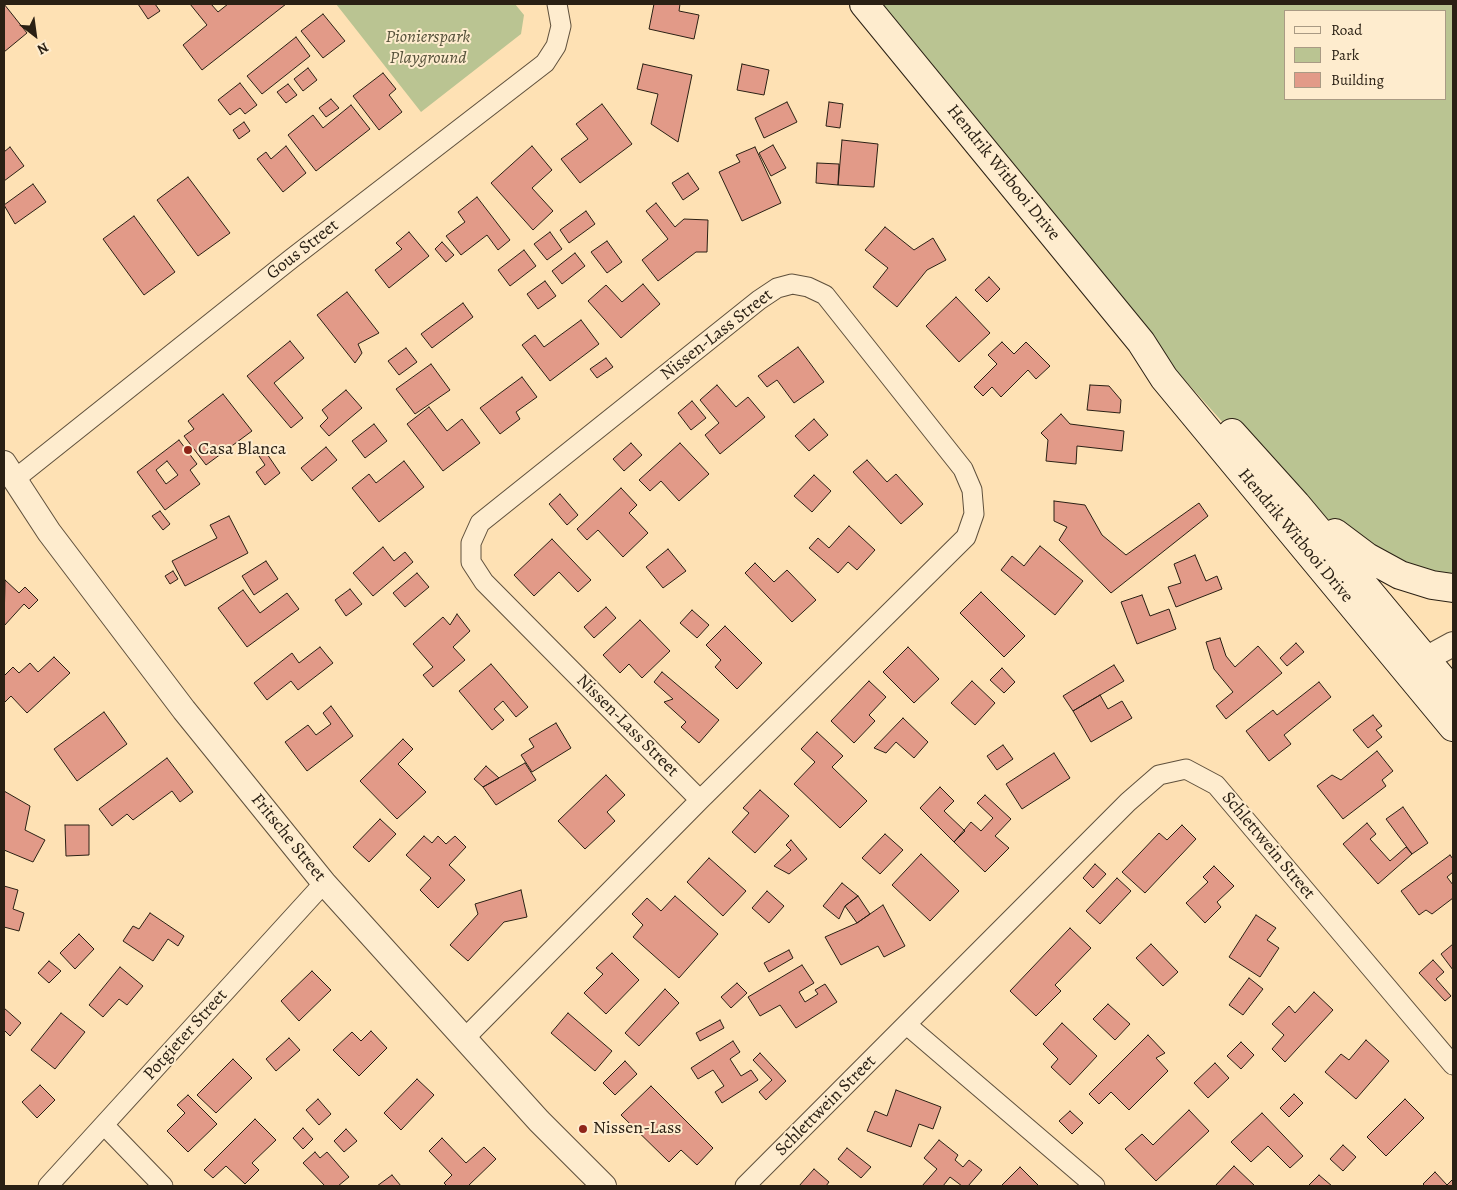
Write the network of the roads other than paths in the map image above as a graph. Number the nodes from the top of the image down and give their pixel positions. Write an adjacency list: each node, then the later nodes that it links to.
1 (557, 4): 4 (street, Gous Street)
2 (864, 4): 3 (main road, Hendrik Witbooi Drive)
3 (1141, 342): 5 (main road, Hendrik Witbooi Drive); 8 (main road, Hendrik Witbooi Drive)
4 (9, 471): 12 (street, Fritsche Street)
5 (1296, 504): 6 (main road); 8 (main road, Hendrik Witbooi Drive)
6 (1453, 588)
7 (1453, 644): 8 (street)
8 (1417, 664): 9 (main road, Hendrik Witbooi Drive); 10 (main road, Hendrik Witbooi Drive)
9 (1453, 692)
10 (1453, 727)
11 (700, 800): 11 (street, Nissen-Lass Street); 14 (street, Nissen-Lass Street)
12 (324, 883): 14 (street, Fritsche Street); 16 (street, Potgieter Street)
13 (907, 1025): 15 (street, Schlettwein Street); 20 (street, Schlettwein Street); 21 (street)
14 (465, 1038): 19 (street, Fritsche Street)
15 (1453, 1065)
16 (104, 1125): 17 (street, Potgieter Street); 18 (street)
17 (48, 1186)
18 (163, 1186)
19 (604, 1186)
20 (745, 1186)
21 (1095, 1186)

